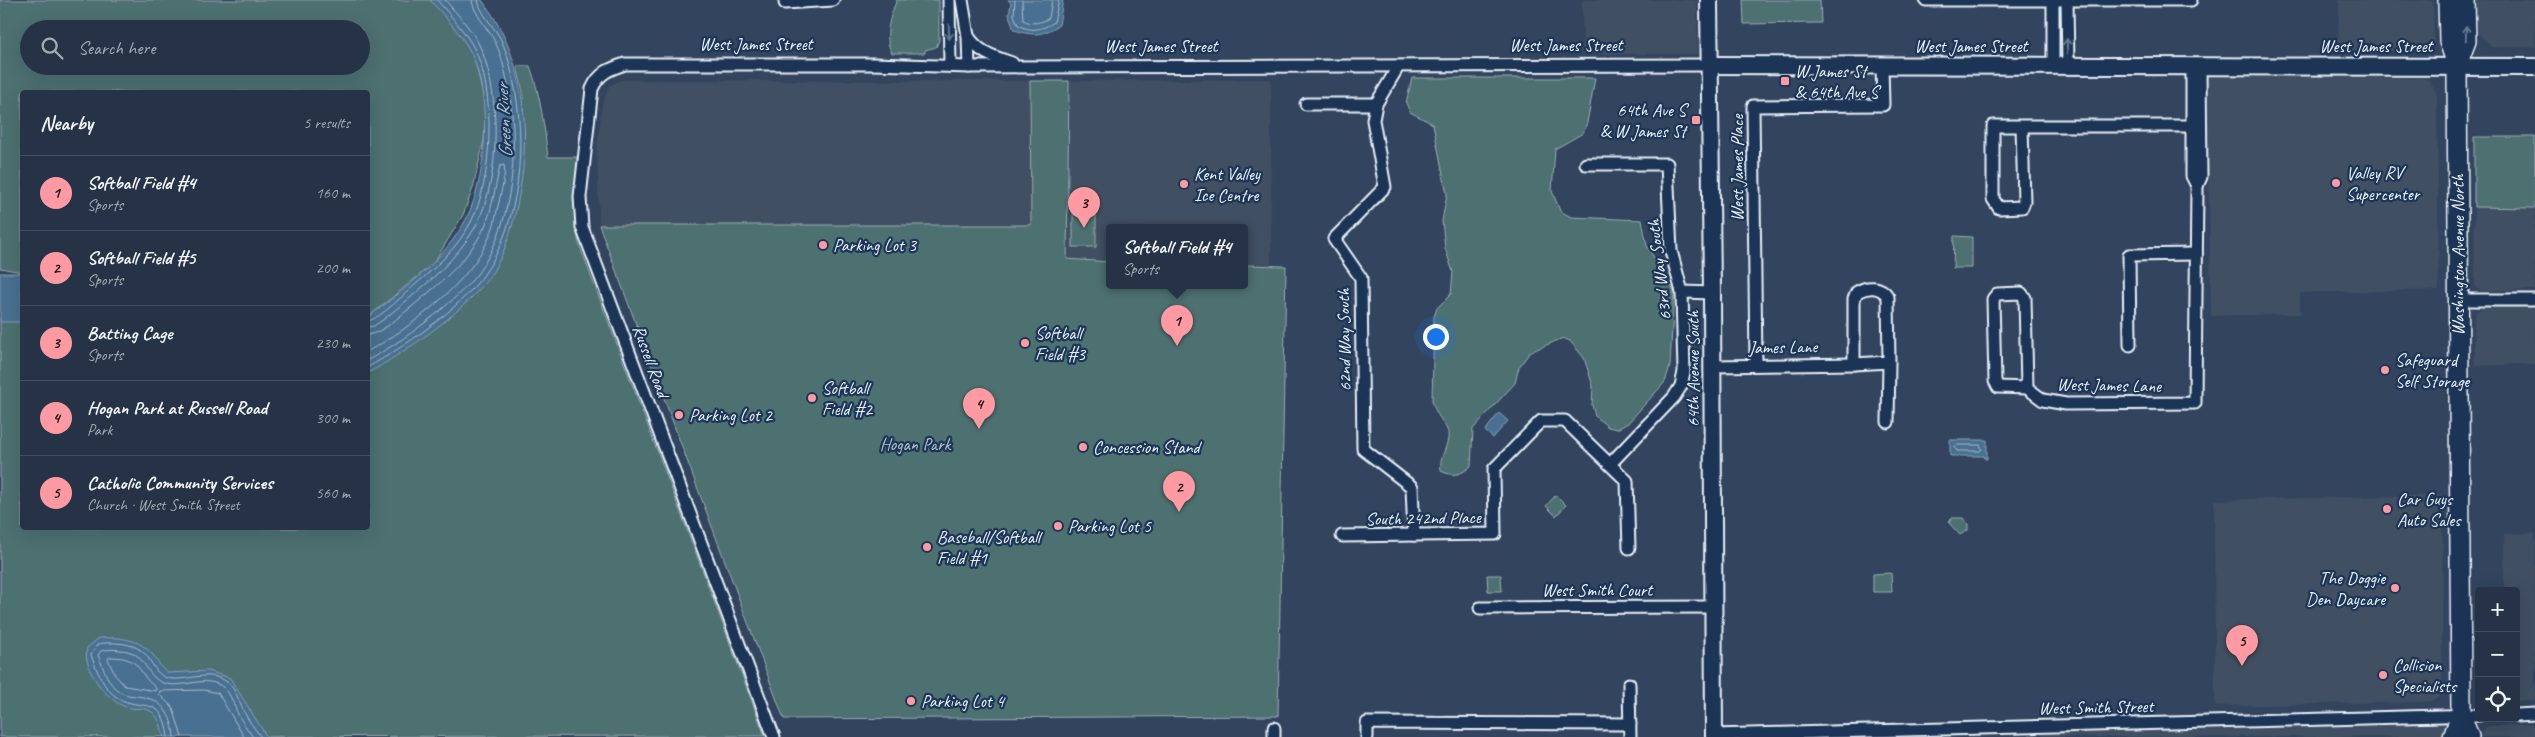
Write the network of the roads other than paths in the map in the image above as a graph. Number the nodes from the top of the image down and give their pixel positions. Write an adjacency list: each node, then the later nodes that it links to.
1 (833, 0): 11 (street)
2 (949, 0): 13 (street, one-way to 13)
3 (962, 0): 12 (street)
4 (1708, 0): 14 (street, 64th Avenue South)
5 (1926, 0): 9 (street)
6 (2192, 0): 10 (street)
7 (2448, 0): 15 (main road, Washington Avenue North)
8 (2465, 0): 15 (main road, Washington Avenue North, one-way to 8)
9 (2053, 1): 10 (street); 20 (street)
10 (2067, 1): 20 (street, one-way to 10)
11 (785, 2)
12 (968, 36): 16 (street); 17 (street)
13 (950, 65): 16 (street, West James Street); 23 (street, West James Street)
14 (1709, 65): 18 (street, West James Street); 19 (street, West James Street); 31 (street, 64th Avenue South)
15 (2457, 65): 21 (street, West James Street); 22 (street, West James Street); 32 (main road, Washington Avenue North)
16 (969, 66): 17 (street, West James Street)
17 (1024, 66): 18 (street, West James Street)
18 (1398, 66): 25 (street, 62nd Way South)
19 (1882, 66): 20 (street, West James Street); 37 (street, West James Place)
20 (2060, 66): 21 (street, West James Street)
21 (2196, 66): 27 (street)
22 (2535, 67)
23 (600, 75): 53 (street, Russell Road)
24 (1306, 104): 25 (street)
25 (1376, 104): 42 (street, 62nd Way South)
26 (2022, 126): 26 (street); 27 (street)
27 (2196, 126): 29 (street)
28 (1586, 164): 30 (street, 63rd Way South)
29 (2196, 254): 34 (street); 39 (street, West James Lane)
30 (1682, 292): 31 (street); 41 (street, 63rd Way South)
31 (1712, 293): 38 (street, 64th Avenue South)
32 (2458, 300): 33 (street); 50 (main road, Washington Avenue North)
33 (2535, 300)
34 (2130, 344)
35 (1889, 362): 36 (street); 36 (street); 40 (street)
36 (1854, 364): 37 (street, James Lane)
37 (1756, 365): 38 (street, James Lane)
38 (1713, 366): 45 (street, 64th Avenue South)
39 (2027, 388): 39 (street, West James Lane)
40 (1888, 422)
41 (1610, 464): 42 (street, South 242nd Place); 44 (street, South 242nd Place)
42 (1414, 535): 43 (street, South 242nd Place)
43 (1342, 536)
44 (1629, 548)
45 (1714, 607): 46 (street, West Smith Court); 52 (street, 64th Avenue South)
46 (1480, 608)
47 (1630, 684): 51 (street)
48 (2520, 714): 49 (street)
49 (2535, 714)
50 (2470, 715): 52 (street, West Smith Street); 56 (main road, Washington Avenue North); 57 (main road, Washington Avenue North)
51 (1630, 724): 54 (street); 55 (street)
52 (1714, 736)
53 (774, 737)
54 (1367, 737)
55 (1630, 737)
56 (2453, 737)
57 (2469, 737)

